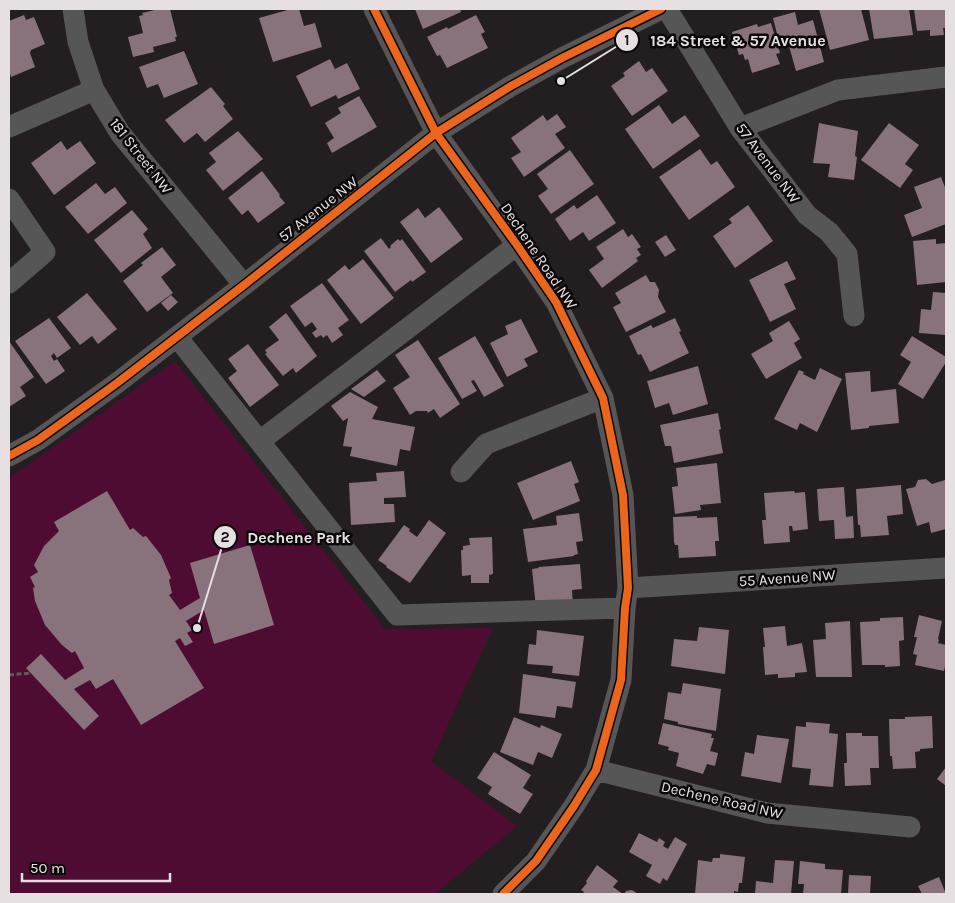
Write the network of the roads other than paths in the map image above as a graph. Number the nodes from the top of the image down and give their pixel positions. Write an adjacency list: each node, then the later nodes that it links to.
1 (73, 9): 6 (street, 181 Street NW)
2 (374, 9): 9 (street, Dechene Road NW)
3 (661, 9): 9 (street, 57 Avenue NW)
4 (667, 9): 8 (street, 57 Avenue NW)
5 (946, 77): 8 (street)
6 (94, 90): 7 (street); 13 (street, 181 Street NW)
7 (9, 126)
8 (740, 128): 14 (street, 57 Avenue NW)
9 (436, 133): 11 (street, Dechene Road NW); 13 (street, 57 Avenue NW)
10 (9, 199): 12 (street)
11 (517, 245): 16 (street, Dechene Road NW); 17 (street)
12 (9, 283)
13 (244, 285): 15 (street, 57 Avenue NW)
14 (854, 316)
15 (177, 337): 17 (street); 18 (street, 57 Avenue NW)
16 (603, 398): 19 (street); 21 (street, Dechene Road NW)
17 (260, 441): 21 (street, 55 Avenue NW)
18 (9, 456)
19 (461, 472)
20 (946, 568): 21 (street, 55 Avenue NW)
21 (626, 598): 22 (street, Dechene Road NW)
22 (596, 770): 23 (street, Dechene Road NW); 24 (street, Dechene Road NW)
23 (910, 827)
24 (503, 894)

